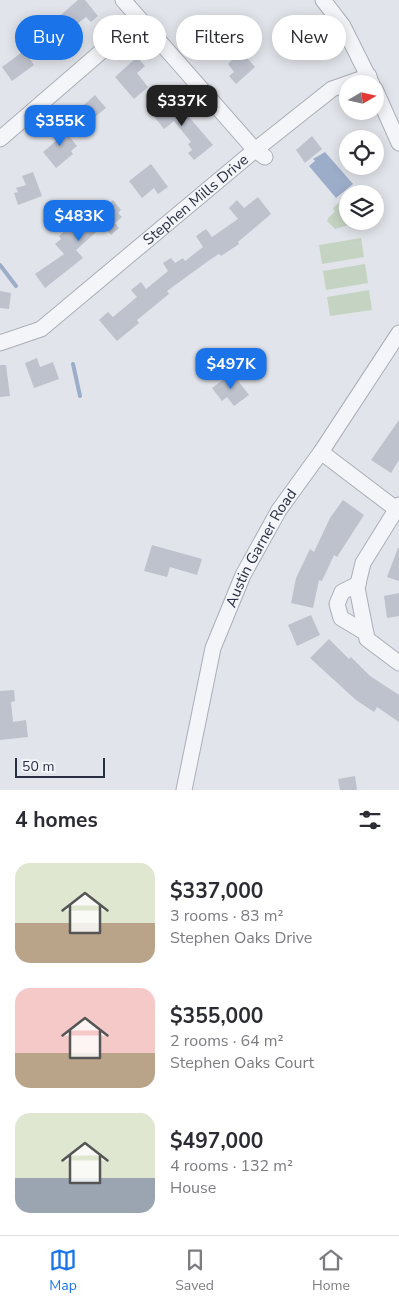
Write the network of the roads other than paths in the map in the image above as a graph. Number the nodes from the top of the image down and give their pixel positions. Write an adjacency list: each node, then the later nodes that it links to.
1 (123, 0): 3 (street)
2 (323, 0): 6 (street)
3 (136, 15)
4 (166, 49): 11 (street)
5 (93, 59): 9 (street)
6 (368, 75)
7 (339, 88): 11 (street, Stephen Mills Drive)
8 (384, 110): 10 (street)
9 (0, 139)
10 (399, 143)
11 (260, 154): 13 (street, Stephen Mills Drive)
12 (399, 333): 14 (street, Austin Garner Road)
13 (0, 343)
14 (321, 452): 15 (street); 19 (street, Austin Garner Road)
15 (398, 507): 16 (street)
16 (358, 584): 17 (street); 17 (street)
17 (366, 633): 18 (street)
18 (399, 662)
19 (184, 790)

